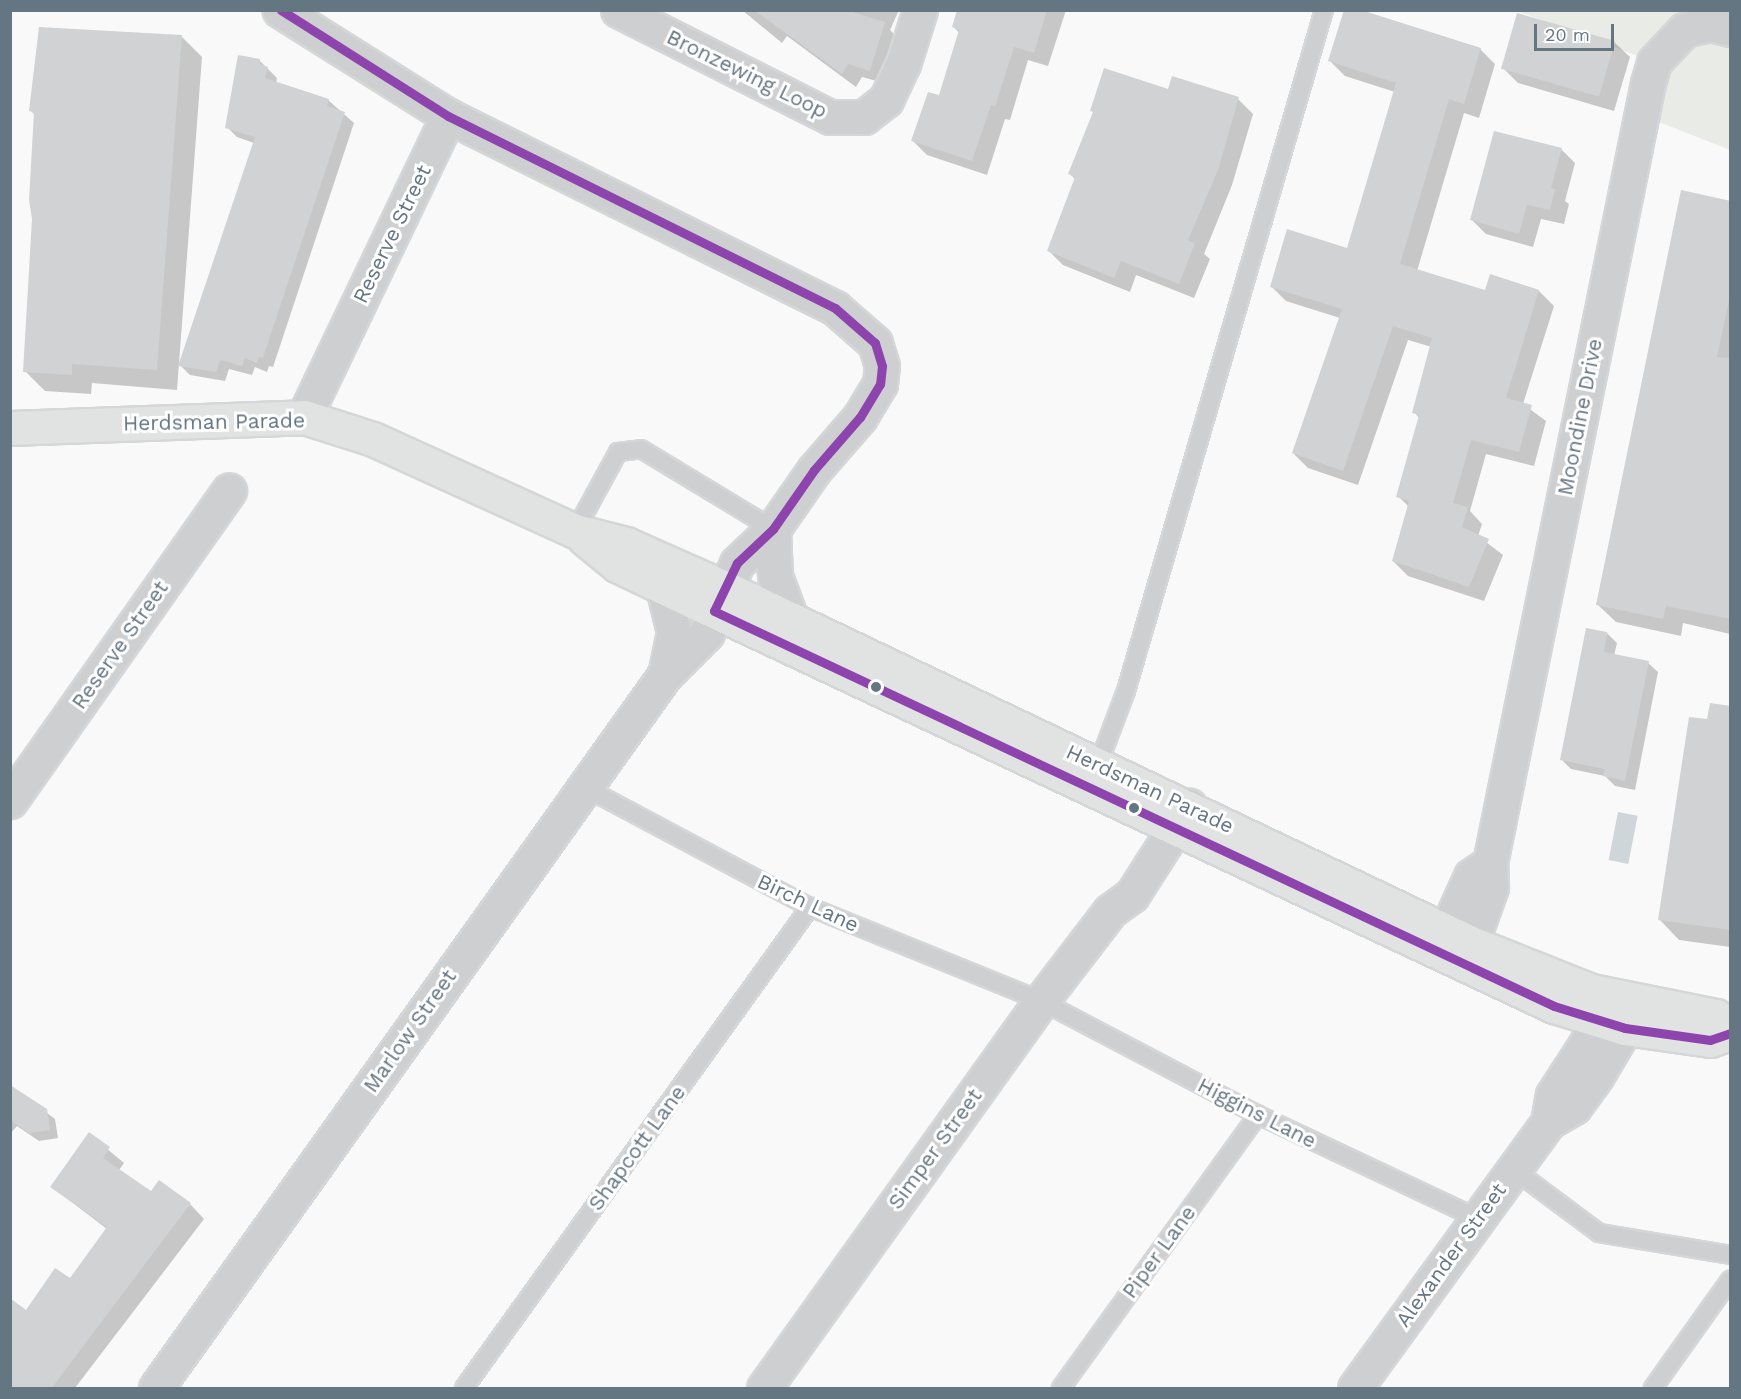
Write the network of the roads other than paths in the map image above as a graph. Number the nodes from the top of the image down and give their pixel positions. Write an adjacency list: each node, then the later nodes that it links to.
1 (280, 10): 6 (street, Marlow Street)
2 (618, 10): 3 (street, Bronzewing Loop)
3 (920, 10)
4 (1324, 10): 16 (lane)
5 (1731, 29): 21 (street, Moondine Drive)
6 (448, 116): 7 (street, Reserve Street); 10 (street, Marlow Street)
7 (304, 417): 8 (main road, Herdsman Parade); 11 (main road, Herdsman Parade)
8 (10, 428)
9 (229, 490): 18 (street, Reserve Street)
10 (773, 529): 11 (lane); 13 (street, Marlow Street); 14 (street)
11 (575, 531): 12 (main road, Herdsman Parade); 13 (main road, Herdsman Parade)
12 (663, 587): 13 (main road, Herdsman Parade); 15 (street, Marlow Street)
13 (720, 599): 14 (main road, Herdsman Parade); 15 (street, Marlow Street); 19 (main road, Herdsman Parade)
14 (790, 619): 16 (main road, Herdsman Parade)
15 (665, 675): 17 (street, Marlow Street)
16 (1098, 765): 19 (main road, Herdsman Parade)
17 (584, 787): 20 (lane, Birch Lane); 31 (street, Marlow Street)
18 (10, 801)
19 (1174, 814): 21 (main road, Herdsman Parade); 22 (street, Simper Street)
20 (810, 907): 22 (lane, Birch Lane); 32 (lane, Shapcott Lane)
21 (1454, 947): 23 (main road, Herdsman Parade)
22 (1041, 1001): 26 (lane, Higgins Lane); 33 (street, Simper Street)
23 (1616, 1011): 24 (main road, Herdsman Parade); 25 (main road, Herdsman Parade); 27 (street, Alexander Street)
24 (1731, 1025)
25 (1731, 1033)
26 (1258, 1115): 28 (lane, Higgins Lane); 34 (lane, Piper Lane)
27 (1513, 1169): 28 (street, Alexander Street); 29 (lane)
28 (1477, 1218): 35 (street, Alexander Street)
29 (1731, 1255)
30 (1731, 1280): 36 (lane)
31 (156, 1389)
32 (464, 1389)
33 (764, 1389)
34 (1060, 1389)
35 (1355, 1389)
36 (1653, 1389)

